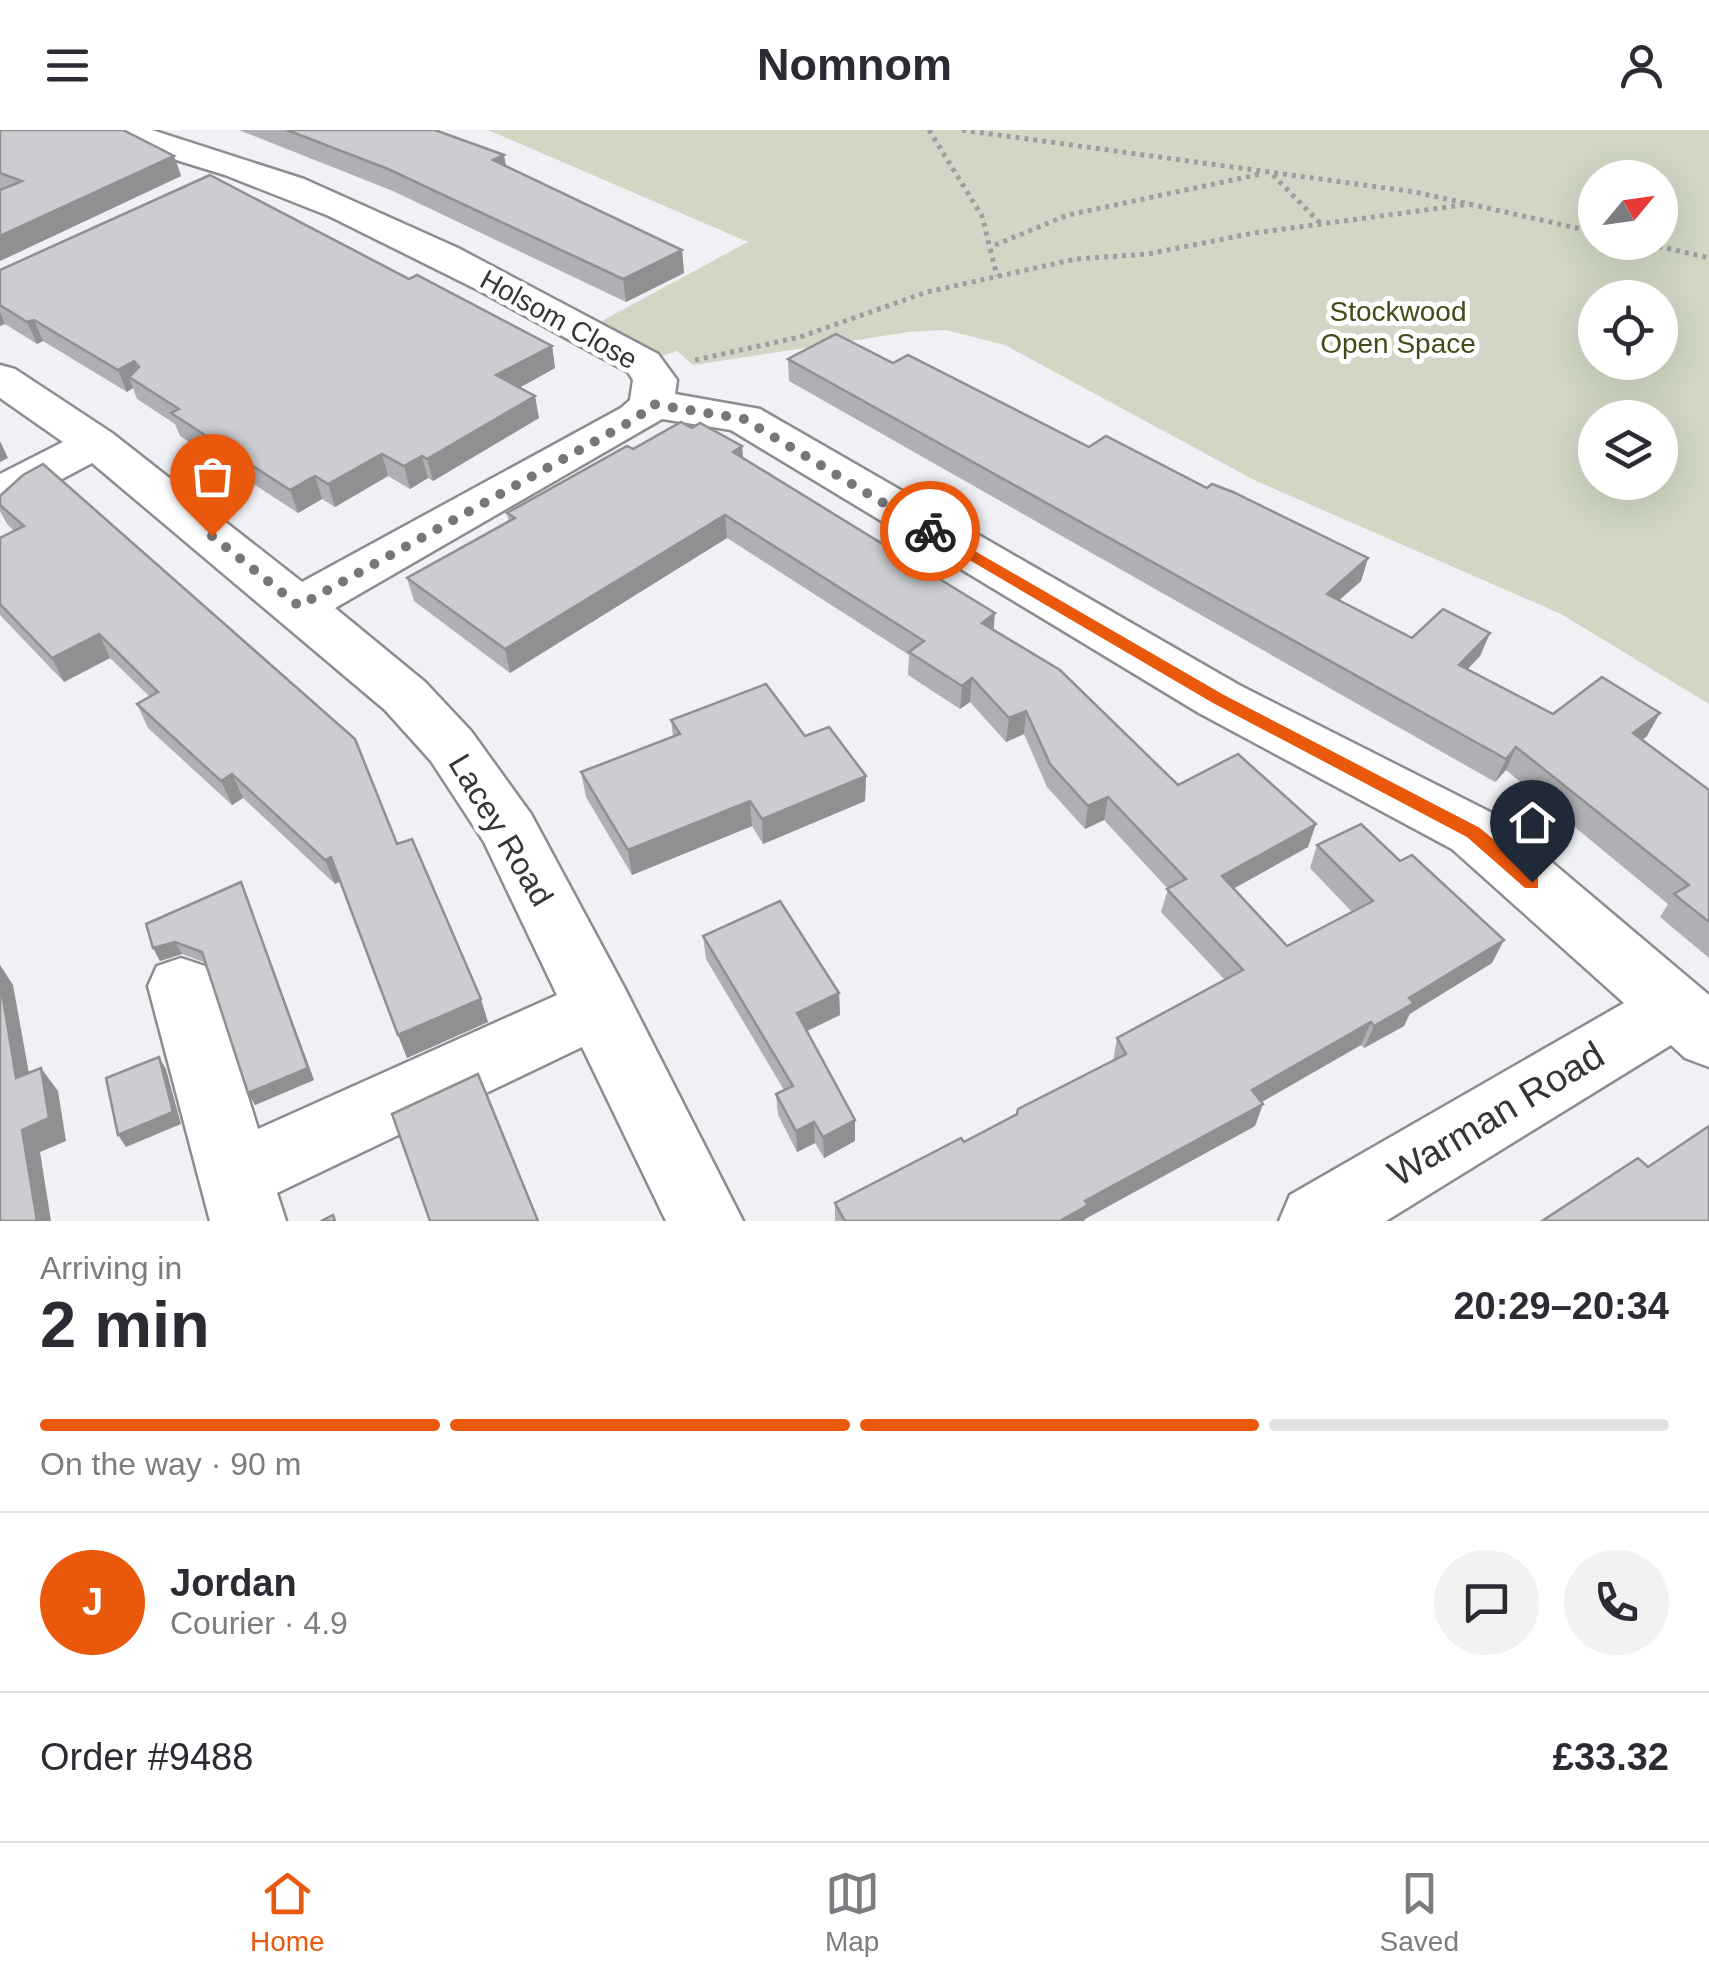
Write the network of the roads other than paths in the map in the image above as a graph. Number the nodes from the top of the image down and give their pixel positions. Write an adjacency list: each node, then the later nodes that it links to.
1 (114, 130): 2 (street, Holsom Close)
2 (238, 167): 3 (street); 5 (street, Holsom Close)
3 (187, 191)
4 (0, 378): 6 (street, Lacey Road)
5 (648, 383): 8 (street, Holsom Close); 11 (street)
6 (96, 443): 7 (street); 8 (street, Lacey Road)
7 (0, 493)
8 (299, 606): 10 (street, Lacey Road)
9 (181, 986): 12 (street)
10 (600, 1007): 12 (street); 13 (street, Lacey Road)
11 (1693, 1022): 14 (street, Warman Road)
12 (242, 1198)
13 (705, 1221)
14 (1316, 1221)

